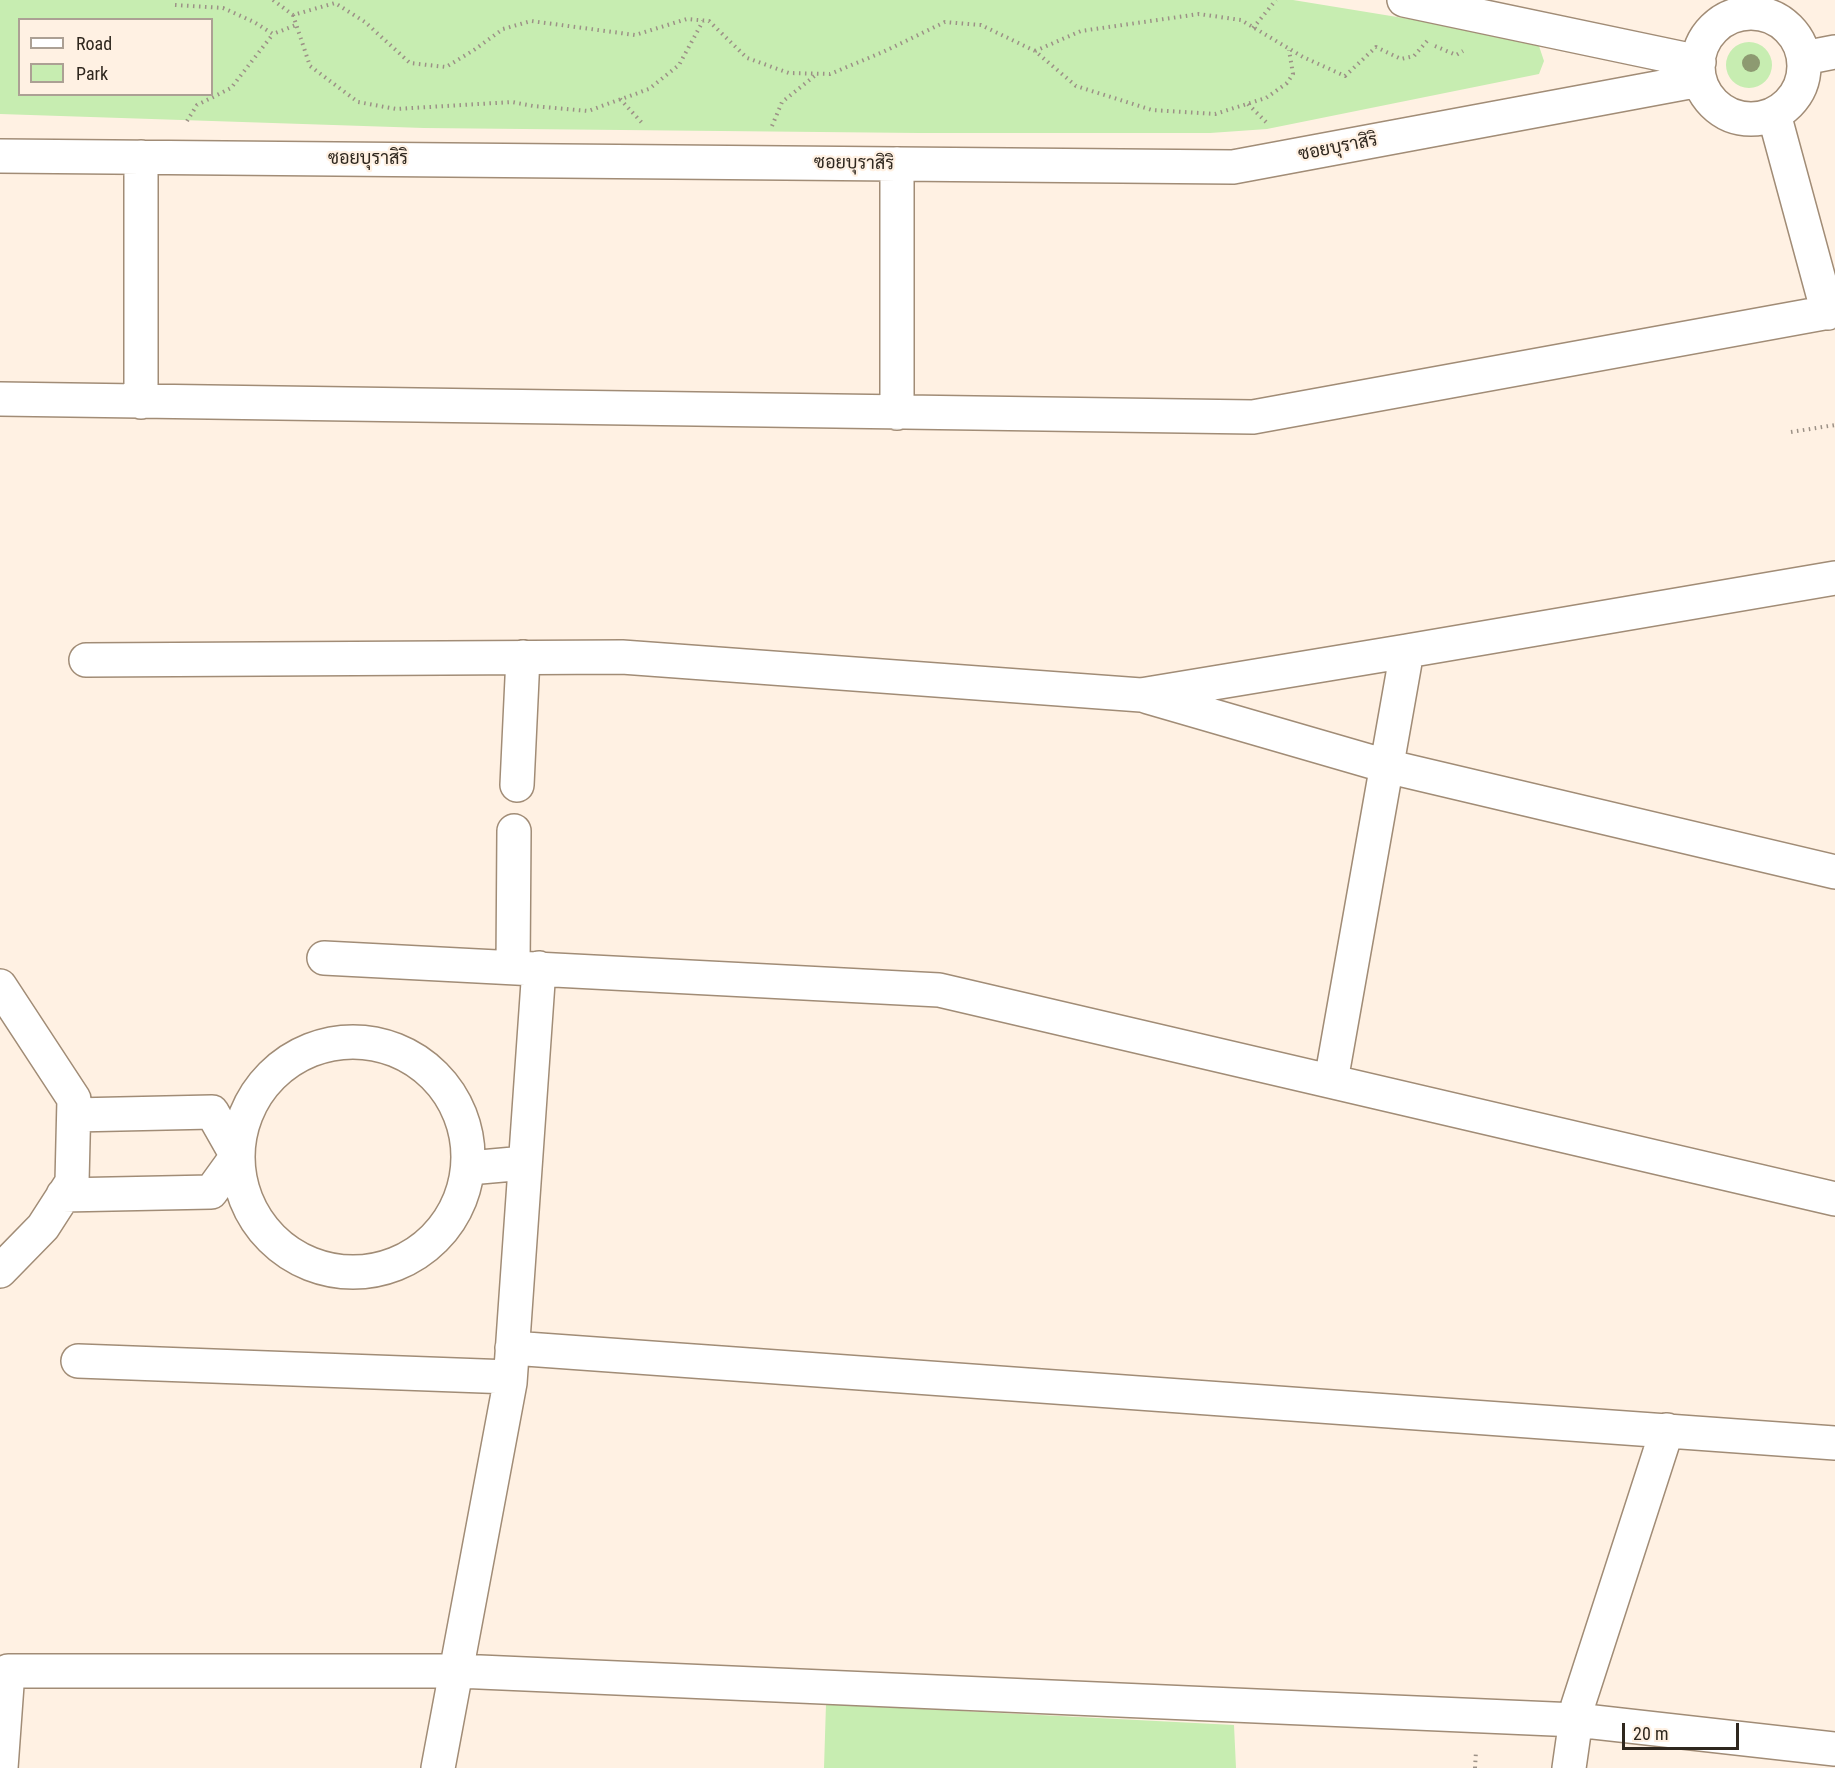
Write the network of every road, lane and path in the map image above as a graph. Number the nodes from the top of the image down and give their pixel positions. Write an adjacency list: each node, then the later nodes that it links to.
1 (273, 0): 6 (path)
2 (1276, 0): 10 (path)
3 (1404, 0): 7 (street)
4 (175, 5): 11 (path)
5 (1762, 7): 14 (street); 15 (street)
6 (293, 15): 8 (path); 9 (path)
7 (1478, 16): 12 (path); 15 (street)
8 (703, 21): 9 (path); 16 (path)
9 (296, 25): 11 (path)
10 (1253, 28): 12 (path); 13 (path)
11 (273, 34): 19 (path)
12 (1289, 50): 13 (path)
13 (1035, 51): 16 (path)
14 (1820, 55): 17 (street)
15 (1699, 71): 17 (street); 21 (street, ซอยบุราสิริ)
16 (818, 74): 20 (path)
17 (1774, 114): 22 (street)
18 (0, 156): 19 (street, ซอยบุราสิริ)
19 (153, 157): 20 (street, ซอยบุราสิริ); 24 (street)
20 (765, 163): 21 (street, ซอยบุราสิริ)
21 (897, 164): 25 (street)
22 (1832, 312): 25 (street)
23 (0, 399): 24 (street)
24 (141, 402): 25 (street)
25 (897, 413)
26 (1835, 425): 27 (path)
27 (1791, 432)
28 (1835, 578): 29 (street)
29 (1407, 651): 32 (street); 33 (street)
30 (523, 657): 31 (street); 32 (street); 34 (street)
31 (86, 660)
32 (1141, 695): 33 (street)
33 (1386, 766): 36 (street); 40 (street)
34 (517, 785)
35 (514, 831): 38 (street)
36 (1835, 872)
37 (324, 958): 38 (street)
38 (526, 968): 40 (street); 43 (street)
39 (0, 986): 41 (street)
40 (1331, 1081): 46 (street)
41 (74, 1115): 42 (street); 45 (street)
42 (237, 1156): 44 (street); 44 (street); 45 (street)
43 (525, 1163): 44 (street); 49 (street)
44 (469, 1168)
45 (63, 1195): 47 (street)
46 (1835, 1199)
47 (0, 1271)
48 (78, 1361): 49 (street)
49 (511, 1363): 50 (street); 52 (street)
50 (1667, 1430): 51 (street); 53 (street)
51 (1835, 1443)
52 (456, 1671): 53 (street); 56 (street); 57 (street)
53 (1576, 1720): 55 (street); 59 (street)
54 (1477, 1745): 58 (path)
55 (1835, 1749)
56 (1, 1768)
57 (438, 1768)
58 (1475, 1768)
59 (1569, 1768)

